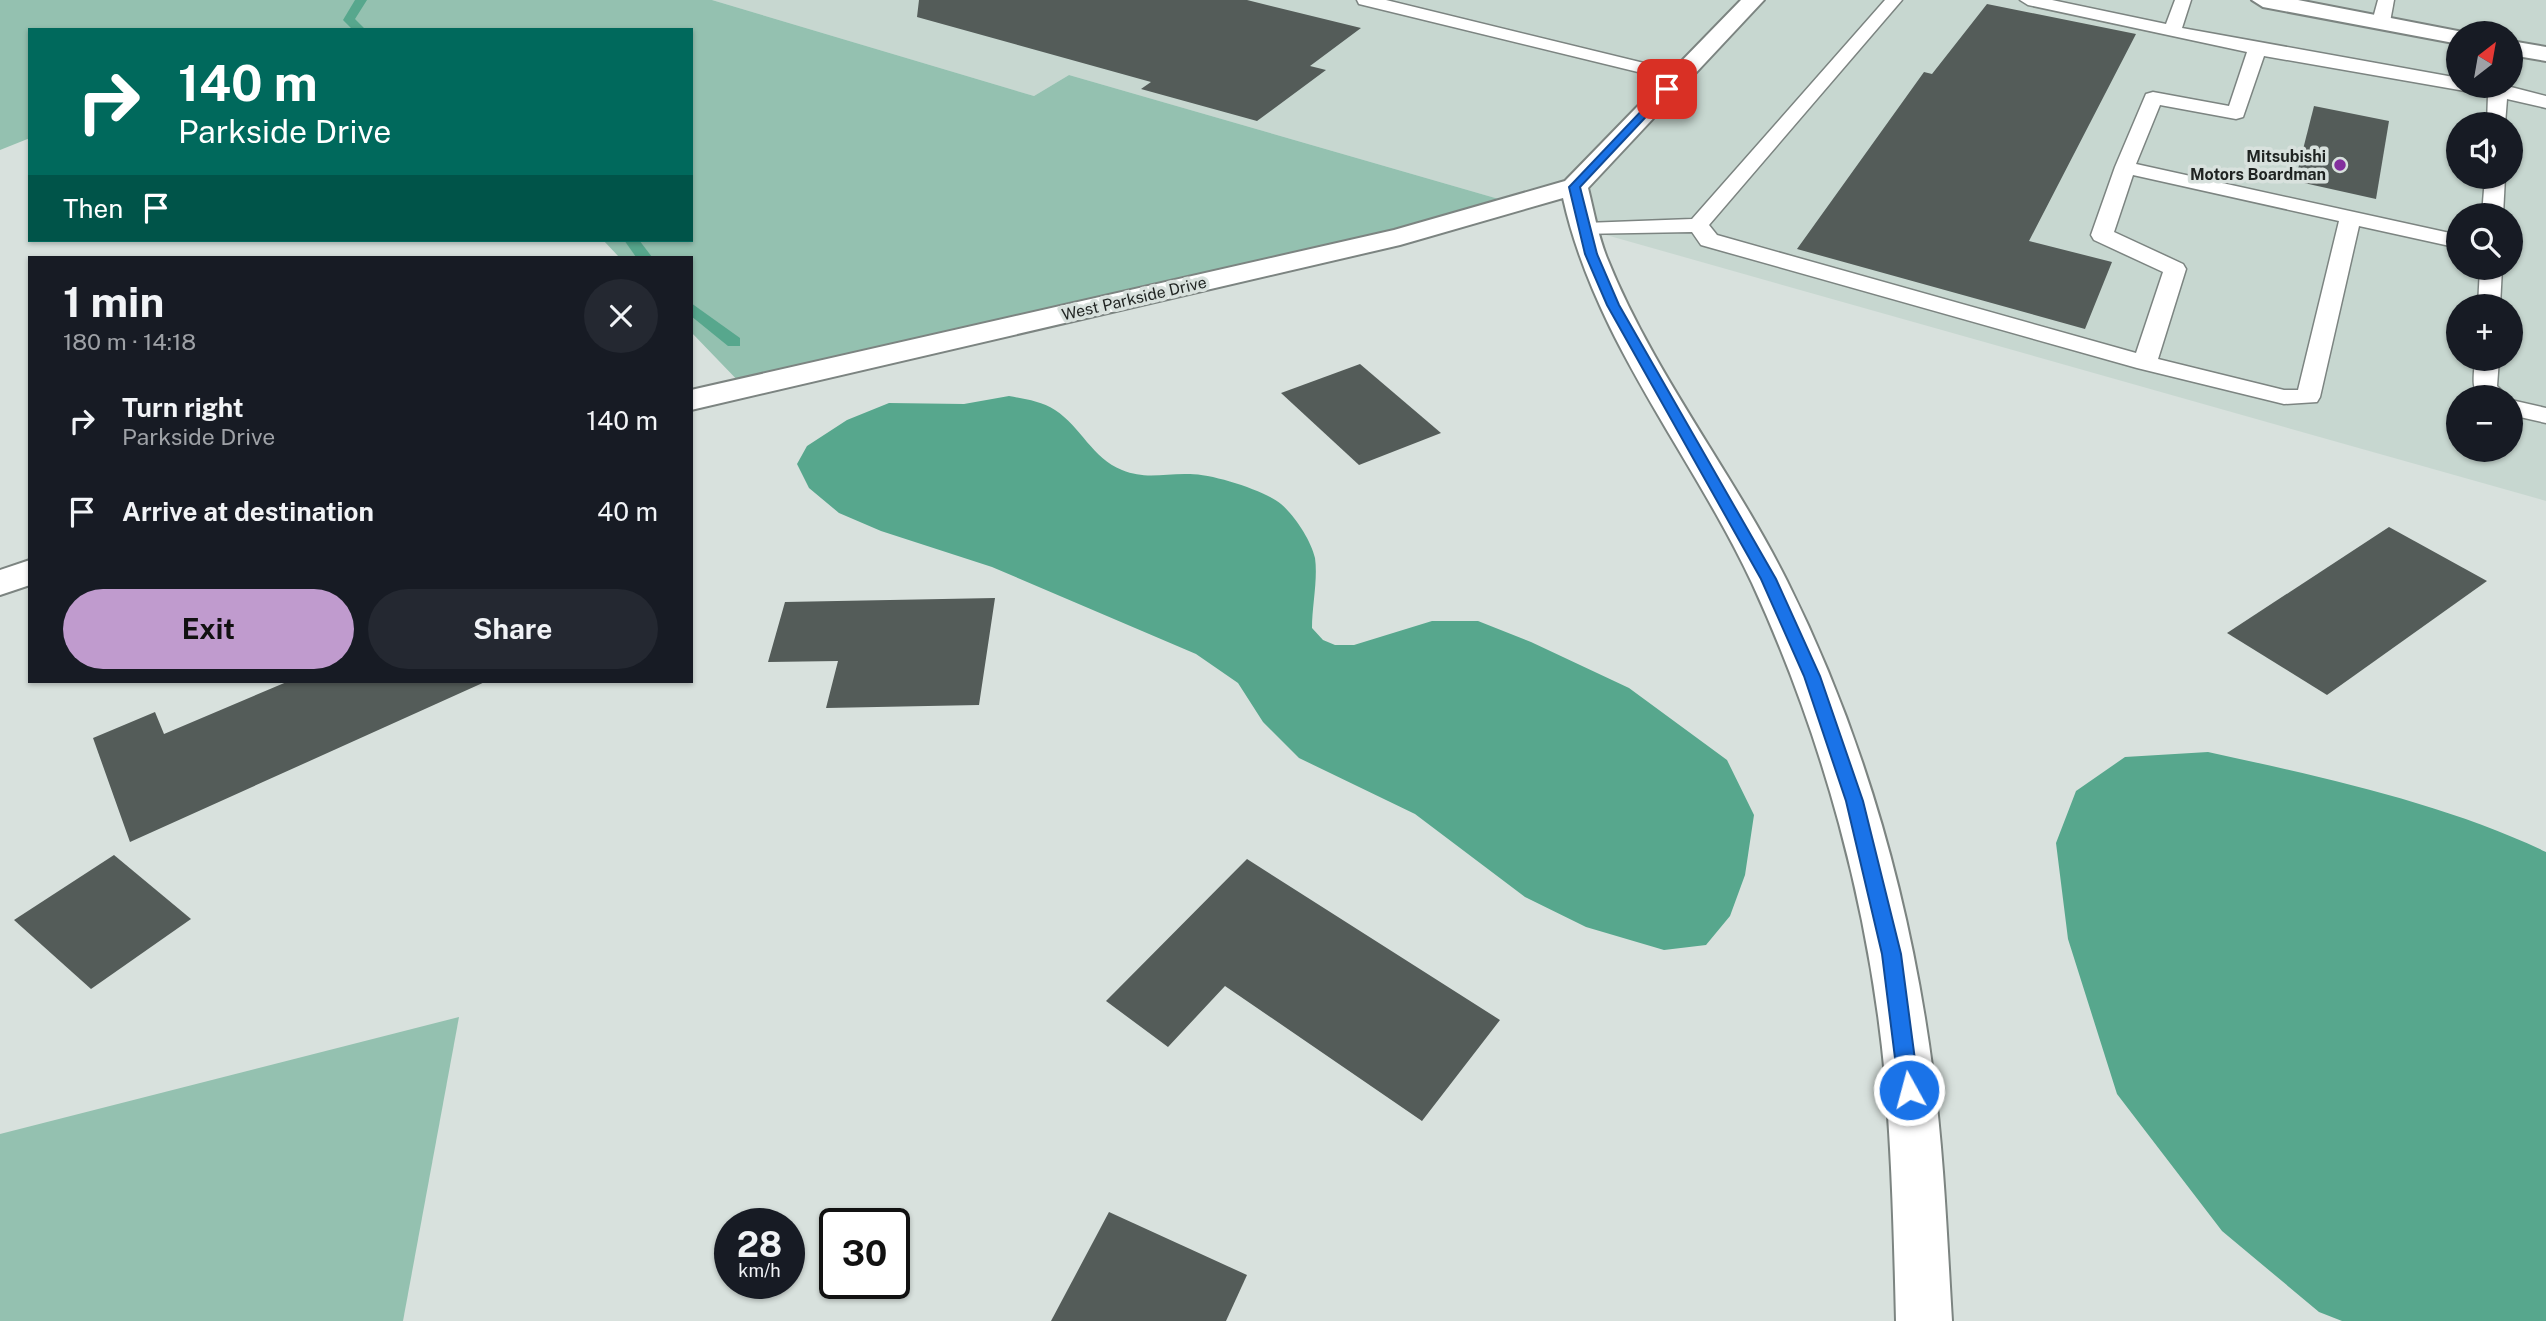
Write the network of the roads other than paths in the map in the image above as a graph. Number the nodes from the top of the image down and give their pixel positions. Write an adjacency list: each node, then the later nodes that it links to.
1 (1365, 0): 14 (lane)
2 (1753, 0): 14 (street)
3 (1894, 0): 21 (lane)
4 (2028, 0): 9 (lane)
5 (2183, 0): 9 (lane)
6 (2263, 0): 8 (street)
7 (2386, 0): 8 (lane)
8 (2381, 22): 10 (street)
9 (2173, 30): 11 (lane)
10 (2446, 34)
11 (2256, 49): 15 (lane); 18 (lane)
12 (2524, 50): 13 (street)
13 (2546, 54)
14 (1679, 77): 19 (street)
15 (2446, 82)
16 (2524, 96): 17 (lane)
17 (2546, 102)
18 (2125, 167): 20 (lane); 24 (lane)
19 (1574, 187): 22 (street); 25 (street, West Parkside Drive)
20 (2350, 218): 23 (lane); 24 (lane)
21 (1698, 225): 22 (lane); 24 (lane)
22 (1585, 229): 30 (street)
23 (2446, 240)
24 (2145, 363)
25 (693, 400)
26 (2523, 410): 27 (lane)
27 (2546, 416)
28 (28, 573): 29 (street)
29 (0, 583)
30 (1924, 1321)

